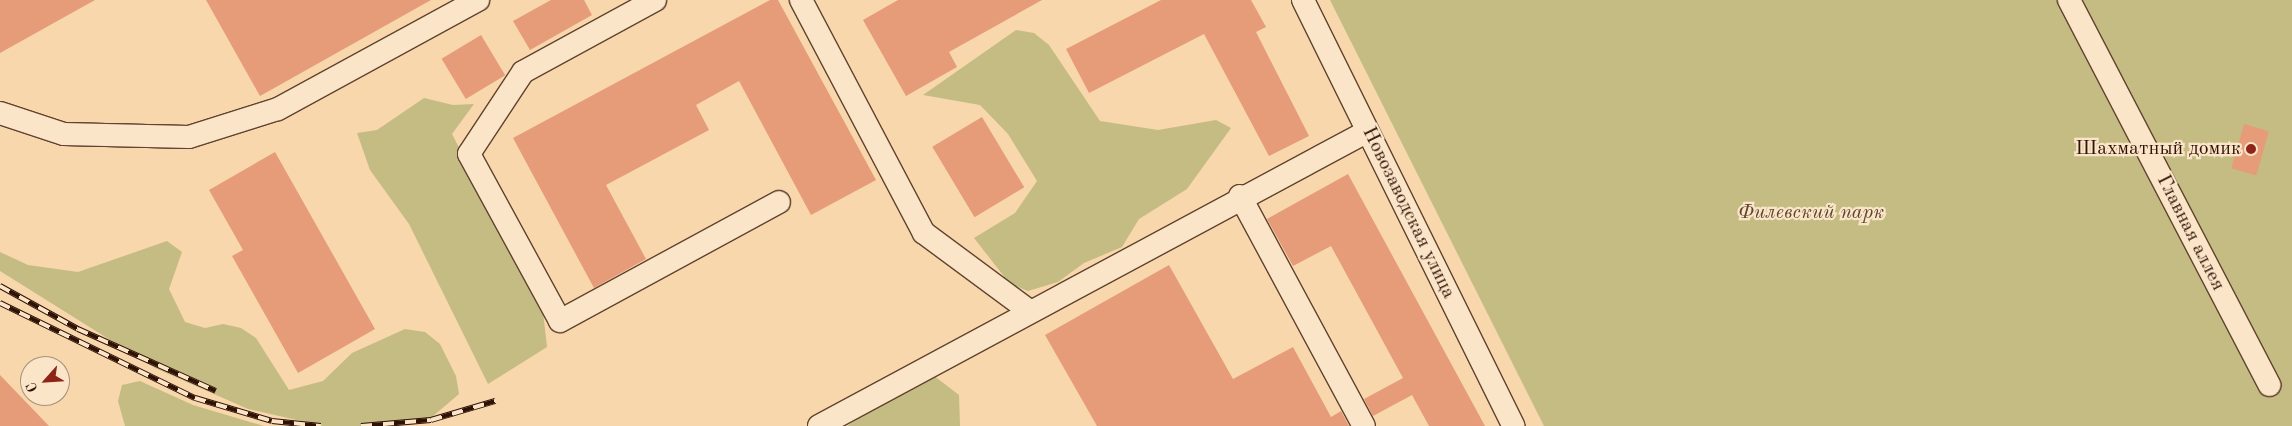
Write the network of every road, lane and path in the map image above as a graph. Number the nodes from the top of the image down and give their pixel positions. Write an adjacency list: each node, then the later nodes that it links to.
1 (478, 0): 6 (street)
2 (654, 0): 9 (street)
3 (801, 0): 10 (street)
4 (1303, 0): 7 (street, Новозаводская улица)
5 (2069, 0): 11 (street, Главная аллея)
6 (0, 113)
7 (1368, 131): 8 (street); 14 (street, Новозаводская улица)
8 (1240, 196): 10 (street); 13 (street)
9 (779, 202)
10 (1028, 310): 12 (street)
11 (2269, 386)
12 (819, 426)
13 (1364, 426)
14 (1514, 426)

